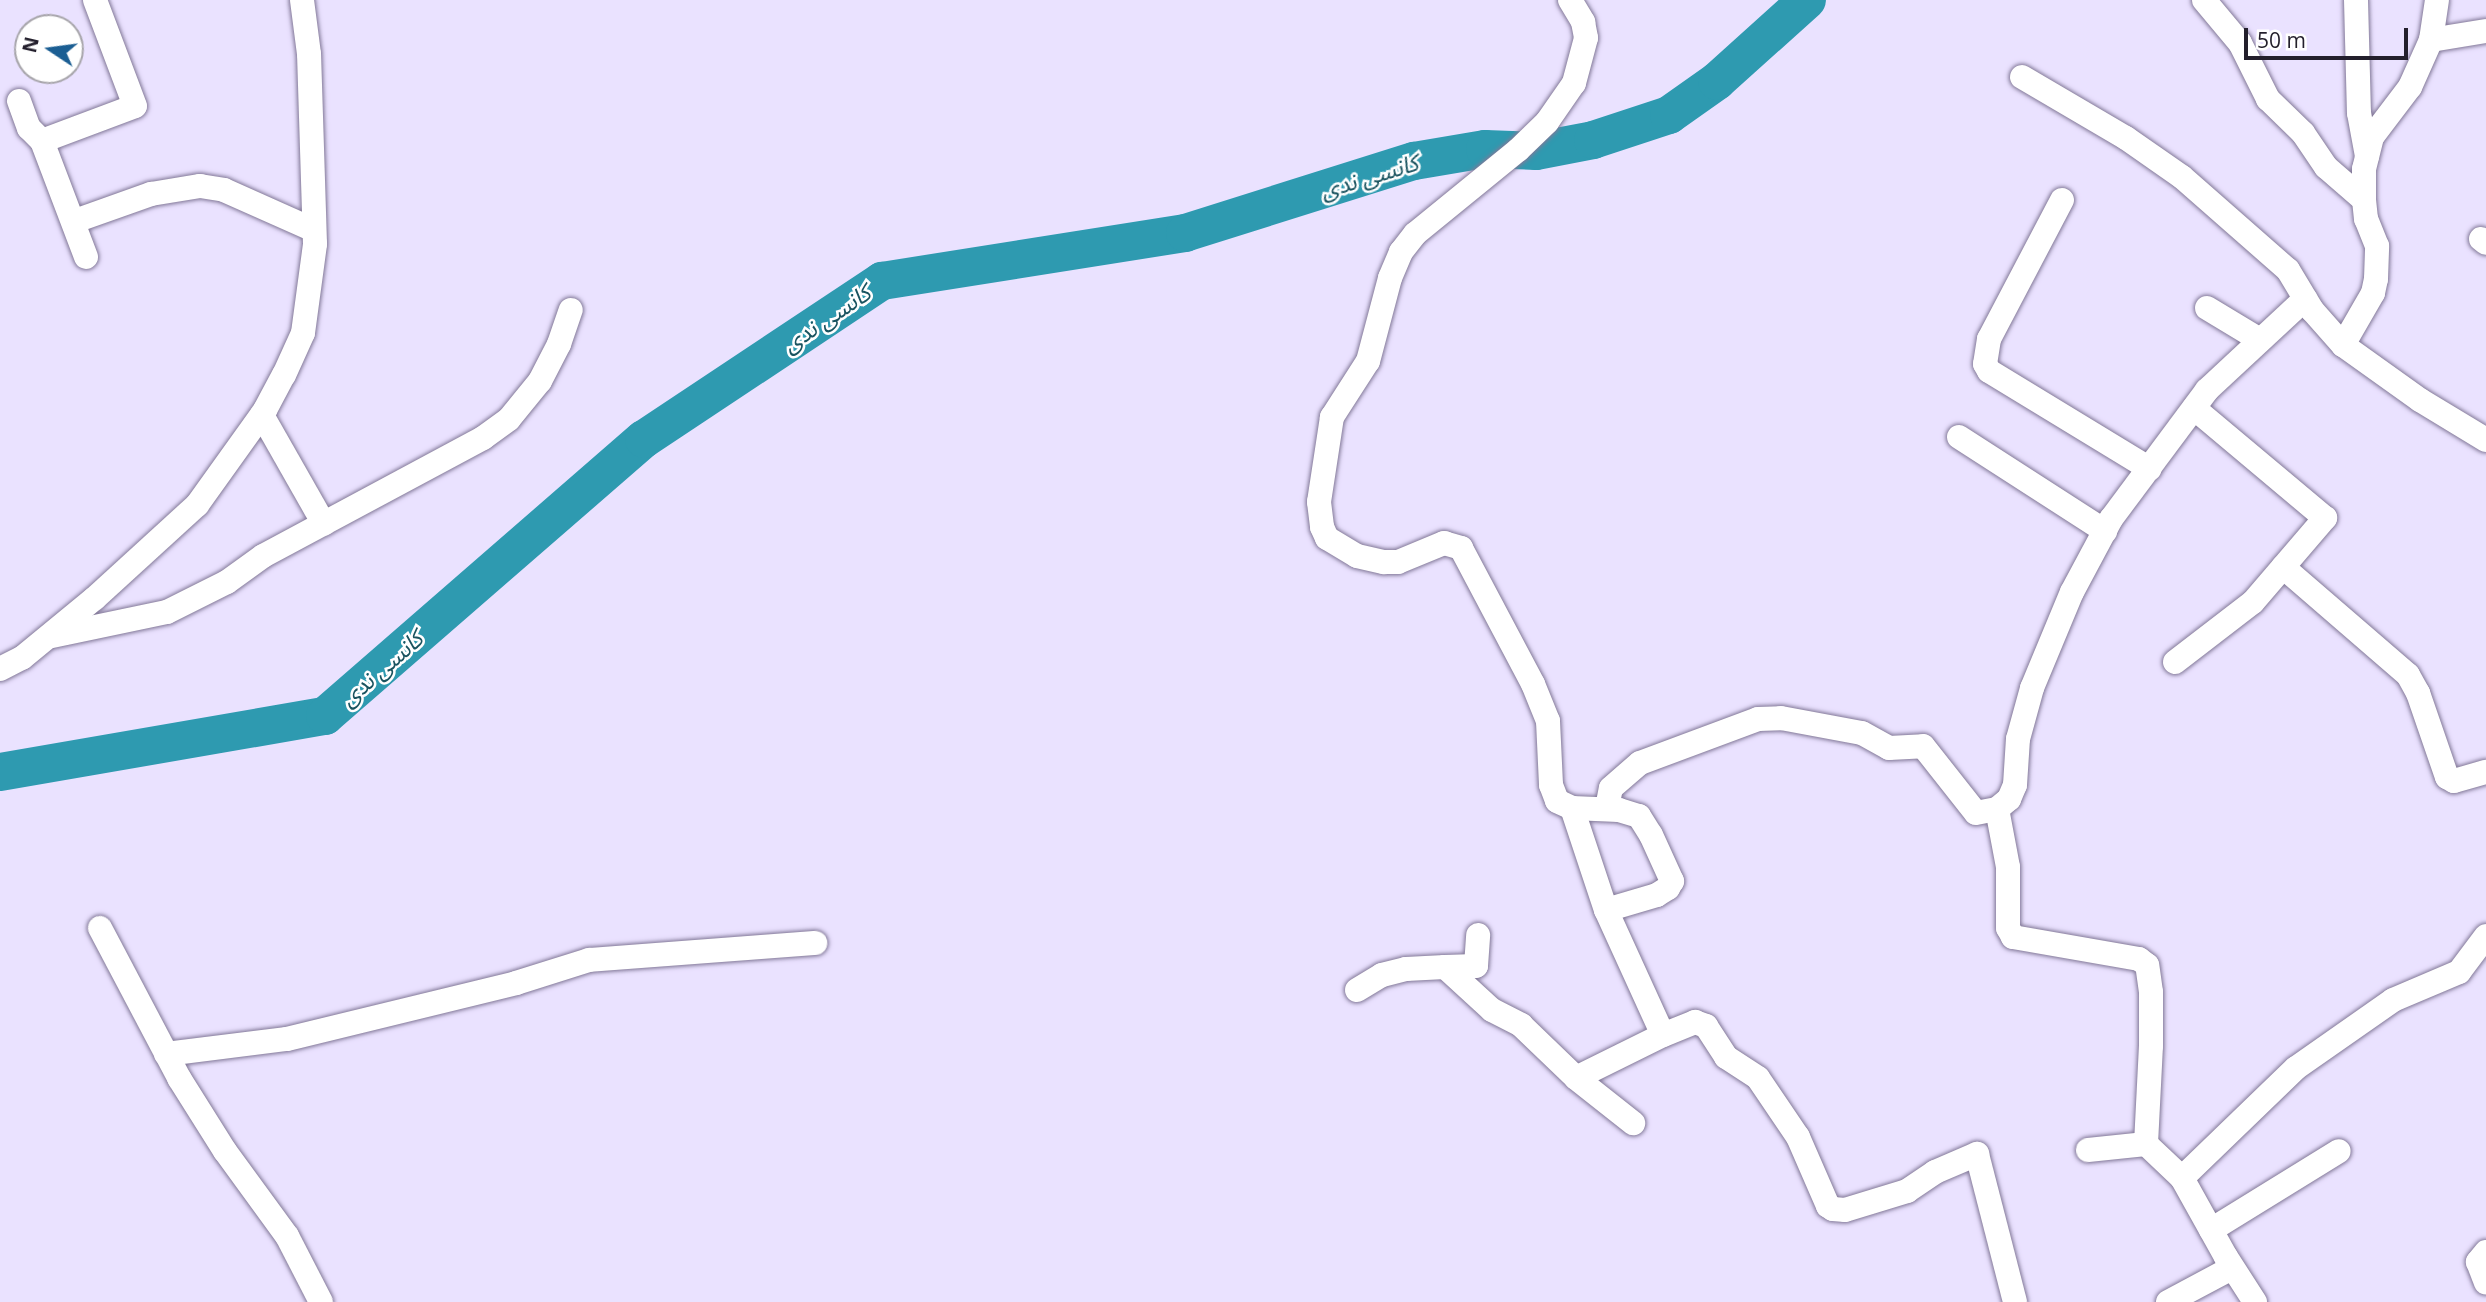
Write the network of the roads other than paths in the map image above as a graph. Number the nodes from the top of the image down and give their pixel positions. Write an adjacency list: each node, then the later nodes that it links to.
1 (95, 0): 11 (street)
2 (302, 0): 16 (street)
3 (1570, 0): 35 (street)
4 (2204, 0): 14 (street)
5 (2356, 0): 12 (street)
6 (2437, 0): 8 (street)
7 (2486, 31): 8 (street)
8 (2431, 40): 12 (street)
9 (2022, 77): 18 (street)
10 (19, 101): 11 (street)
11 (42, 141): 15 (street)
12 (2367, 157): 14 (street)
13 (2062, 200): 27 (street)
14 (2364, 200): 22 (street)
15 (75, 221): 16 (street); 17 (street)
16 (314, 230): 24 (street)
17 (86, 257)
18 (2305, 299): 21 (street); 22 (street)
19 (2207, 308): 21 (street)
20 (571, 310): 28 (street)
21 (2260, 340): 23 (street)
22 (2343, 345): 26 (street)
23 (2194, 408): 27 (street); 30 (street)
24 (262, 415): 28 (street); 31 (street)
25 (1959, 437): 29 (street)
26 (2486, 440)
27 (2150, 469): 29 (street)
28 (324, 524): 31 (street)
29 (2105, 531): 37 (street)
30 (2283, 567): 32 (street); 34 (street)
31 (48, 637): 33 (street)
32 (2175, 663)
33 (0, 668)
34 (2486, 772)
35 (1572, 808): 36 (street); 38 (street)
36 (1607, 808): 37 (street); 38 (street)
37 (1997, 809): 49 (street)
38 (1606, 910): 45 (street)
39 (100, 928): 46 (street)
40 (1478, 935): 43 (street)
41 (2486, 936): 52 (street)
42 (815, 943): 46 (street)
43 (1445, 967): 44 (street); 47 (street)
44 (1357, 990)
45 (1663, 1035): 47 (street); 58 (street)
46 (166, 1054): 57 (street)
47 (1576, 1078): 48 (street)
48 (1633, 1123)
49 (2147, 1144): 50 (street); 52 (street)
50 (2088, 1150)
51 (2339, 1151): 53 (street)
52 (2182, 1178): 53 (street)
53 (2211, 1230): 55 (street)
54 (2486, 1252): 56 (street)
55 (2232, 1268): 59 (street); 60 (street)
56 (2486, 1283)
57 (321, 1302)
58 (2015, 1302)
59 (2168, 1302)
60 (2255, 1302)

